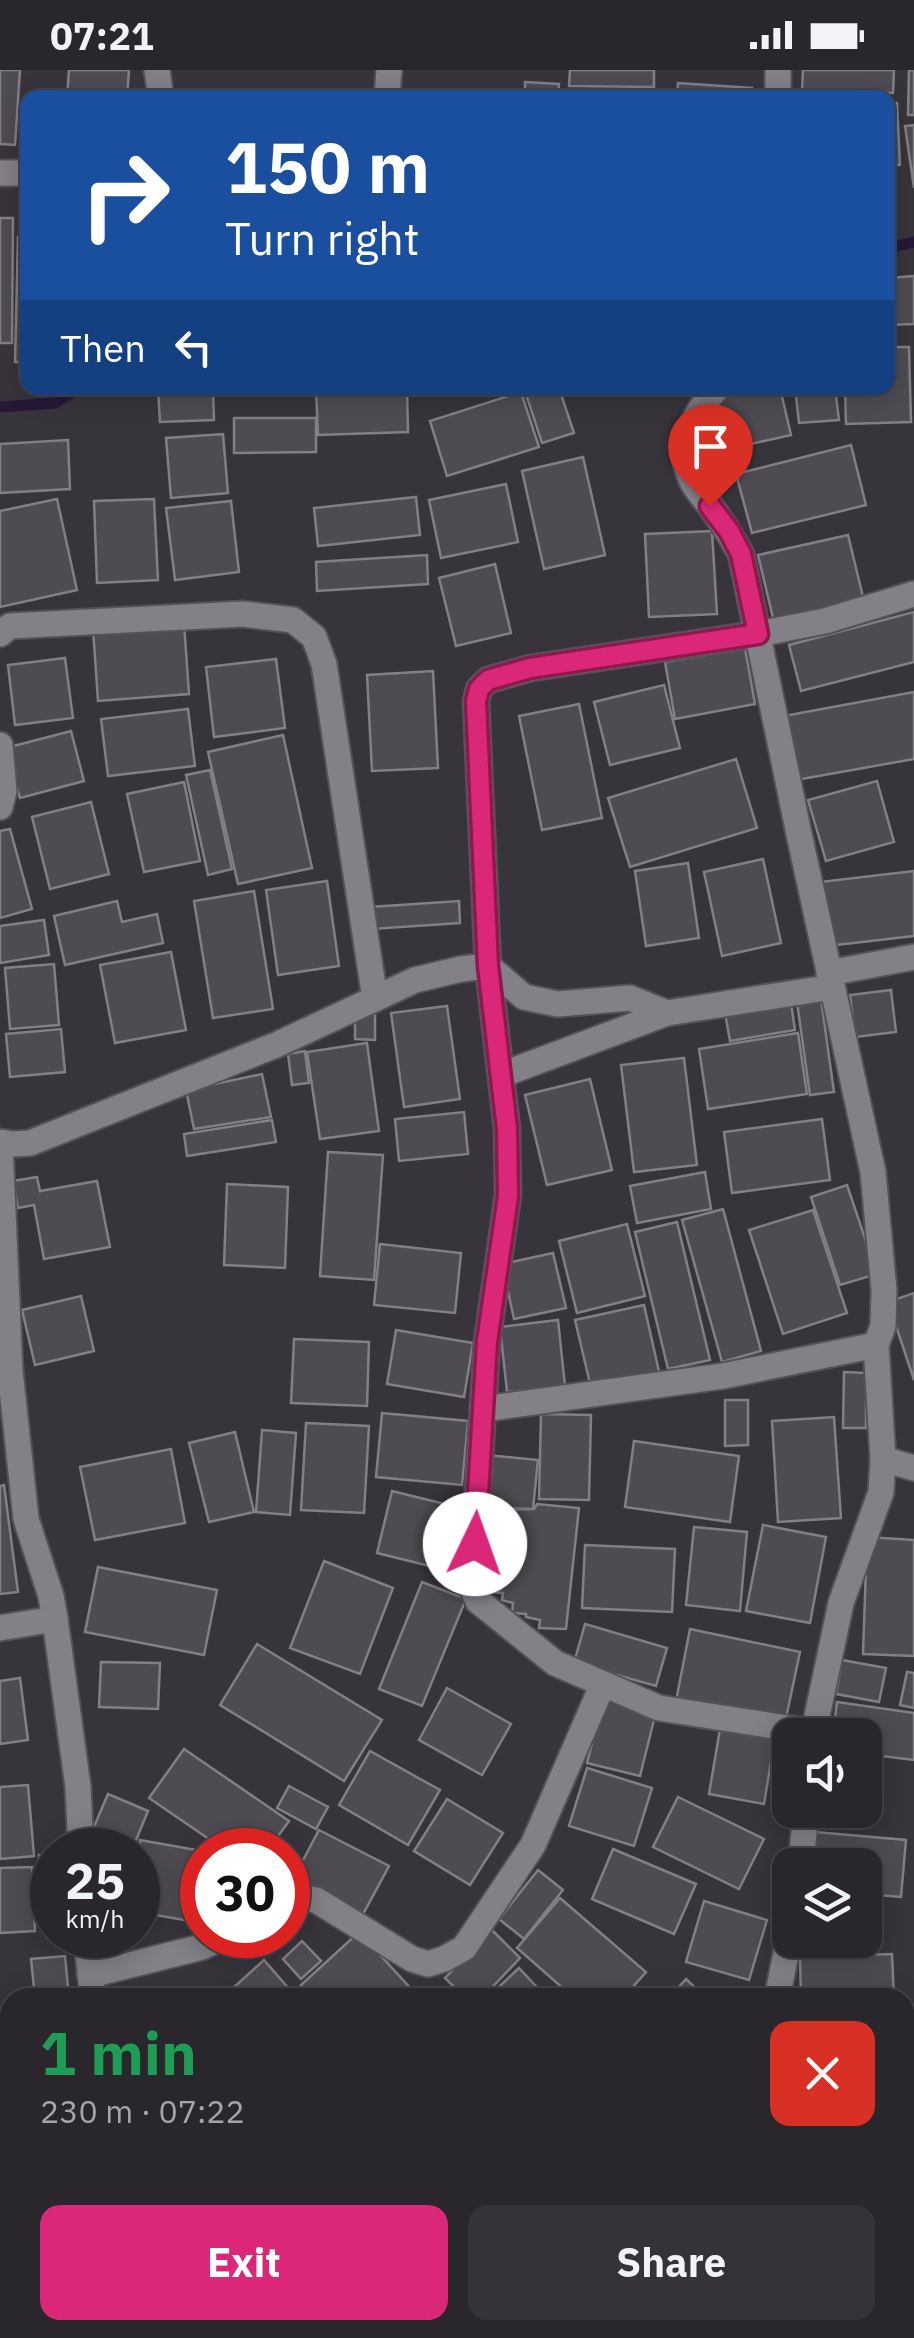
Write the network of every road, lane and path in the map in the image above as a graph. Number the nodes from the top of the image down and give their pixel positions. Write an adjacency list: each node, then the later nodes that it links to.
1 (710, 395): 4 (street)
2 (914, 594): 4 (street)
3 (0, 634): 10 (street)
4 (758, 634): 8 (street); 9 (street)
5 (0, 745): 6 (street)
6 (0, 807)
7 (914, 957): 9 (street)
8 (488, 966): 10 (street); 11 (street); 12 (street)
9 (831, 980): 11 (street); 14 (street)
10 (375, 998): 13 (street)
11 (666, 1013): 12 (street)
12 (501, 1075): 15 (street)
13 (0, 1143): 18 (street)
14 (876, 1346): 15 (street); 16 (street)
15 (483, 1410): 20 (street)
16 (884, 1459): 17 (street); 21 (street)
17 (914, 1468)
18 (55, 1619): 19 (street); 23 (street)
19 (0, 1628)
20 (603, 1684): 22 (street); 24 (street)
21 (816, 1718)
22 (772, 1726)
23 (80, 1828)
24 (310, 1899)
25 (180, 1956): 28 (street)
26 (88, 1958): 28 (street)
27 (785, 1958): 29 (street)
28 (91, 1986)
29 (779, 1988)

